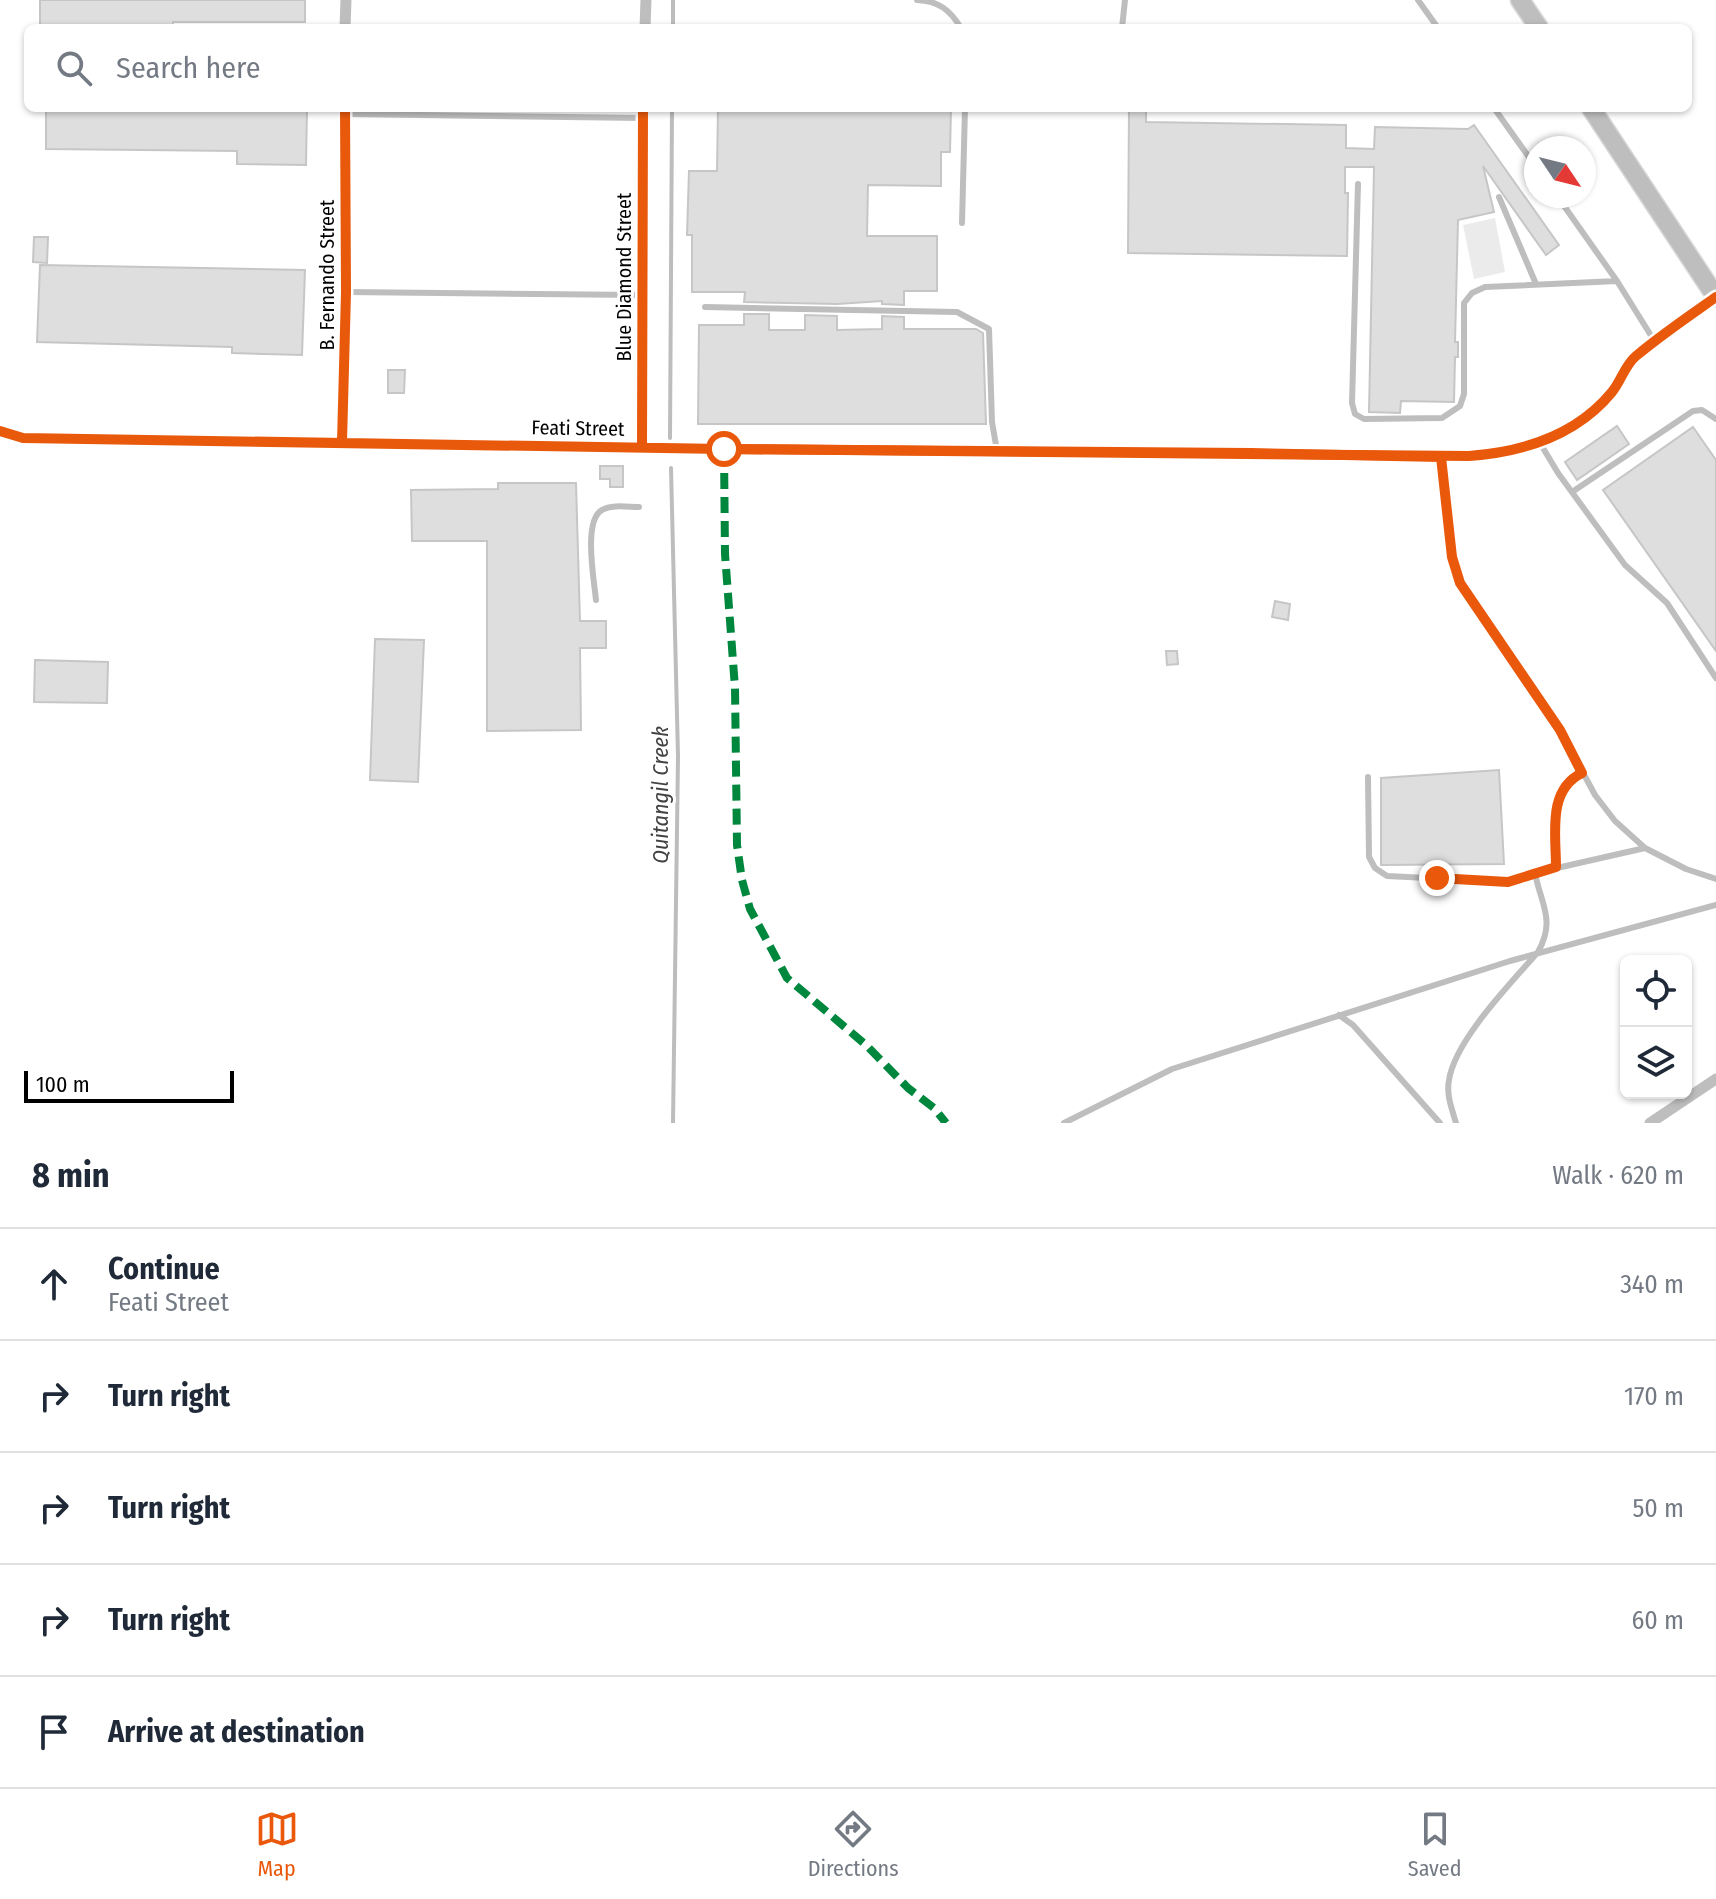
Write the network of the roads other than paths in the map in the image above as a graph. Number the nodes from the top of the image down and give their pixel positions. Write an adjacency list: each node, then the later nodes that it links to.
1 (346, 0): 7 (street)
2 (646, 0): 8 (street)
3 (917, 0): 9 (lane)
4 (1125, 0): 10 (lane)
5 (1418, 0): 11 (lane)
6 (1520, 0): 12 (main road)
7 (345, 24)
8 (645, 24)
9 (958, 24)
10 (1122, 24)
11 (1435, 24)
12 (1536, 24)
13 (345, 112): 26 (street, B. Fernando Street)
14 (494, 112): 18 (lane)
15 (965, 112): 23 (lane)
16 (1497, 112): 19 (lane)
17 (1594, 112): 28 (main road)
18 (643, 113): 27 (street, Blue Diamond Street)
19 (1524, 150)
20 (1358, 184): 25 (lane)
21 (1499, 197): 25 (lane)
22 (1565, 208): 24 (lane)
23 (962, 223)
24 (1617, 281): 25 (lane); 30 (lane)
25 (1536, 284)
26 (346, 292): 27 (lane); 33 (street, B. Fernando Street)
27 (642, 295): 35 (street, Blue Diamond Street)
28 (1716, 297): 30 (street, Feati Street)
29 (705, 307): 36 (lane)
30 (1655, 342): 34 (street, Feati Street)
31 (1716, 419): 38 (lane)
32 (0, 431): 33 (street, Feati Street)
33 (342, 442): 35 (street, Feati Street)
34 (1540, 443): 37 (street, Feati Street); 38 (lane)
35 (642, 447): 36 (street, Feati Street)
36 (997, 451): 37 (street, Feati Street)
37 (1441, 457): 42 (lane)
38 (1572, 492): 41 (lane)
39 (639, 507): 40 (lane)
40 (596, 600)
41 (1716, 678)
42 (1582, 773): 44 (lane); 45 (lane)
43 (1368, 777): 46 (lane)
44 (1645, 848): 45 (lane); 47 (lane)
45 (1556, 867): 46 (lane)
46 (1535, 873): 49 (lane)
47 (1716, 879)
48 (1716, 905): 49 (lane)
49 (1538, 952): 50 (lane); 55 (lane)
50 (1338, 1014): 53 (lane); 54 (lane)
51 (1716, 1079): 52 (street)
52 (1665, 1119): 56 (street)
53 (1064, 1123)
54 (1440, 1123)
55 (1456, 1123)
56 (1650, 1123)

